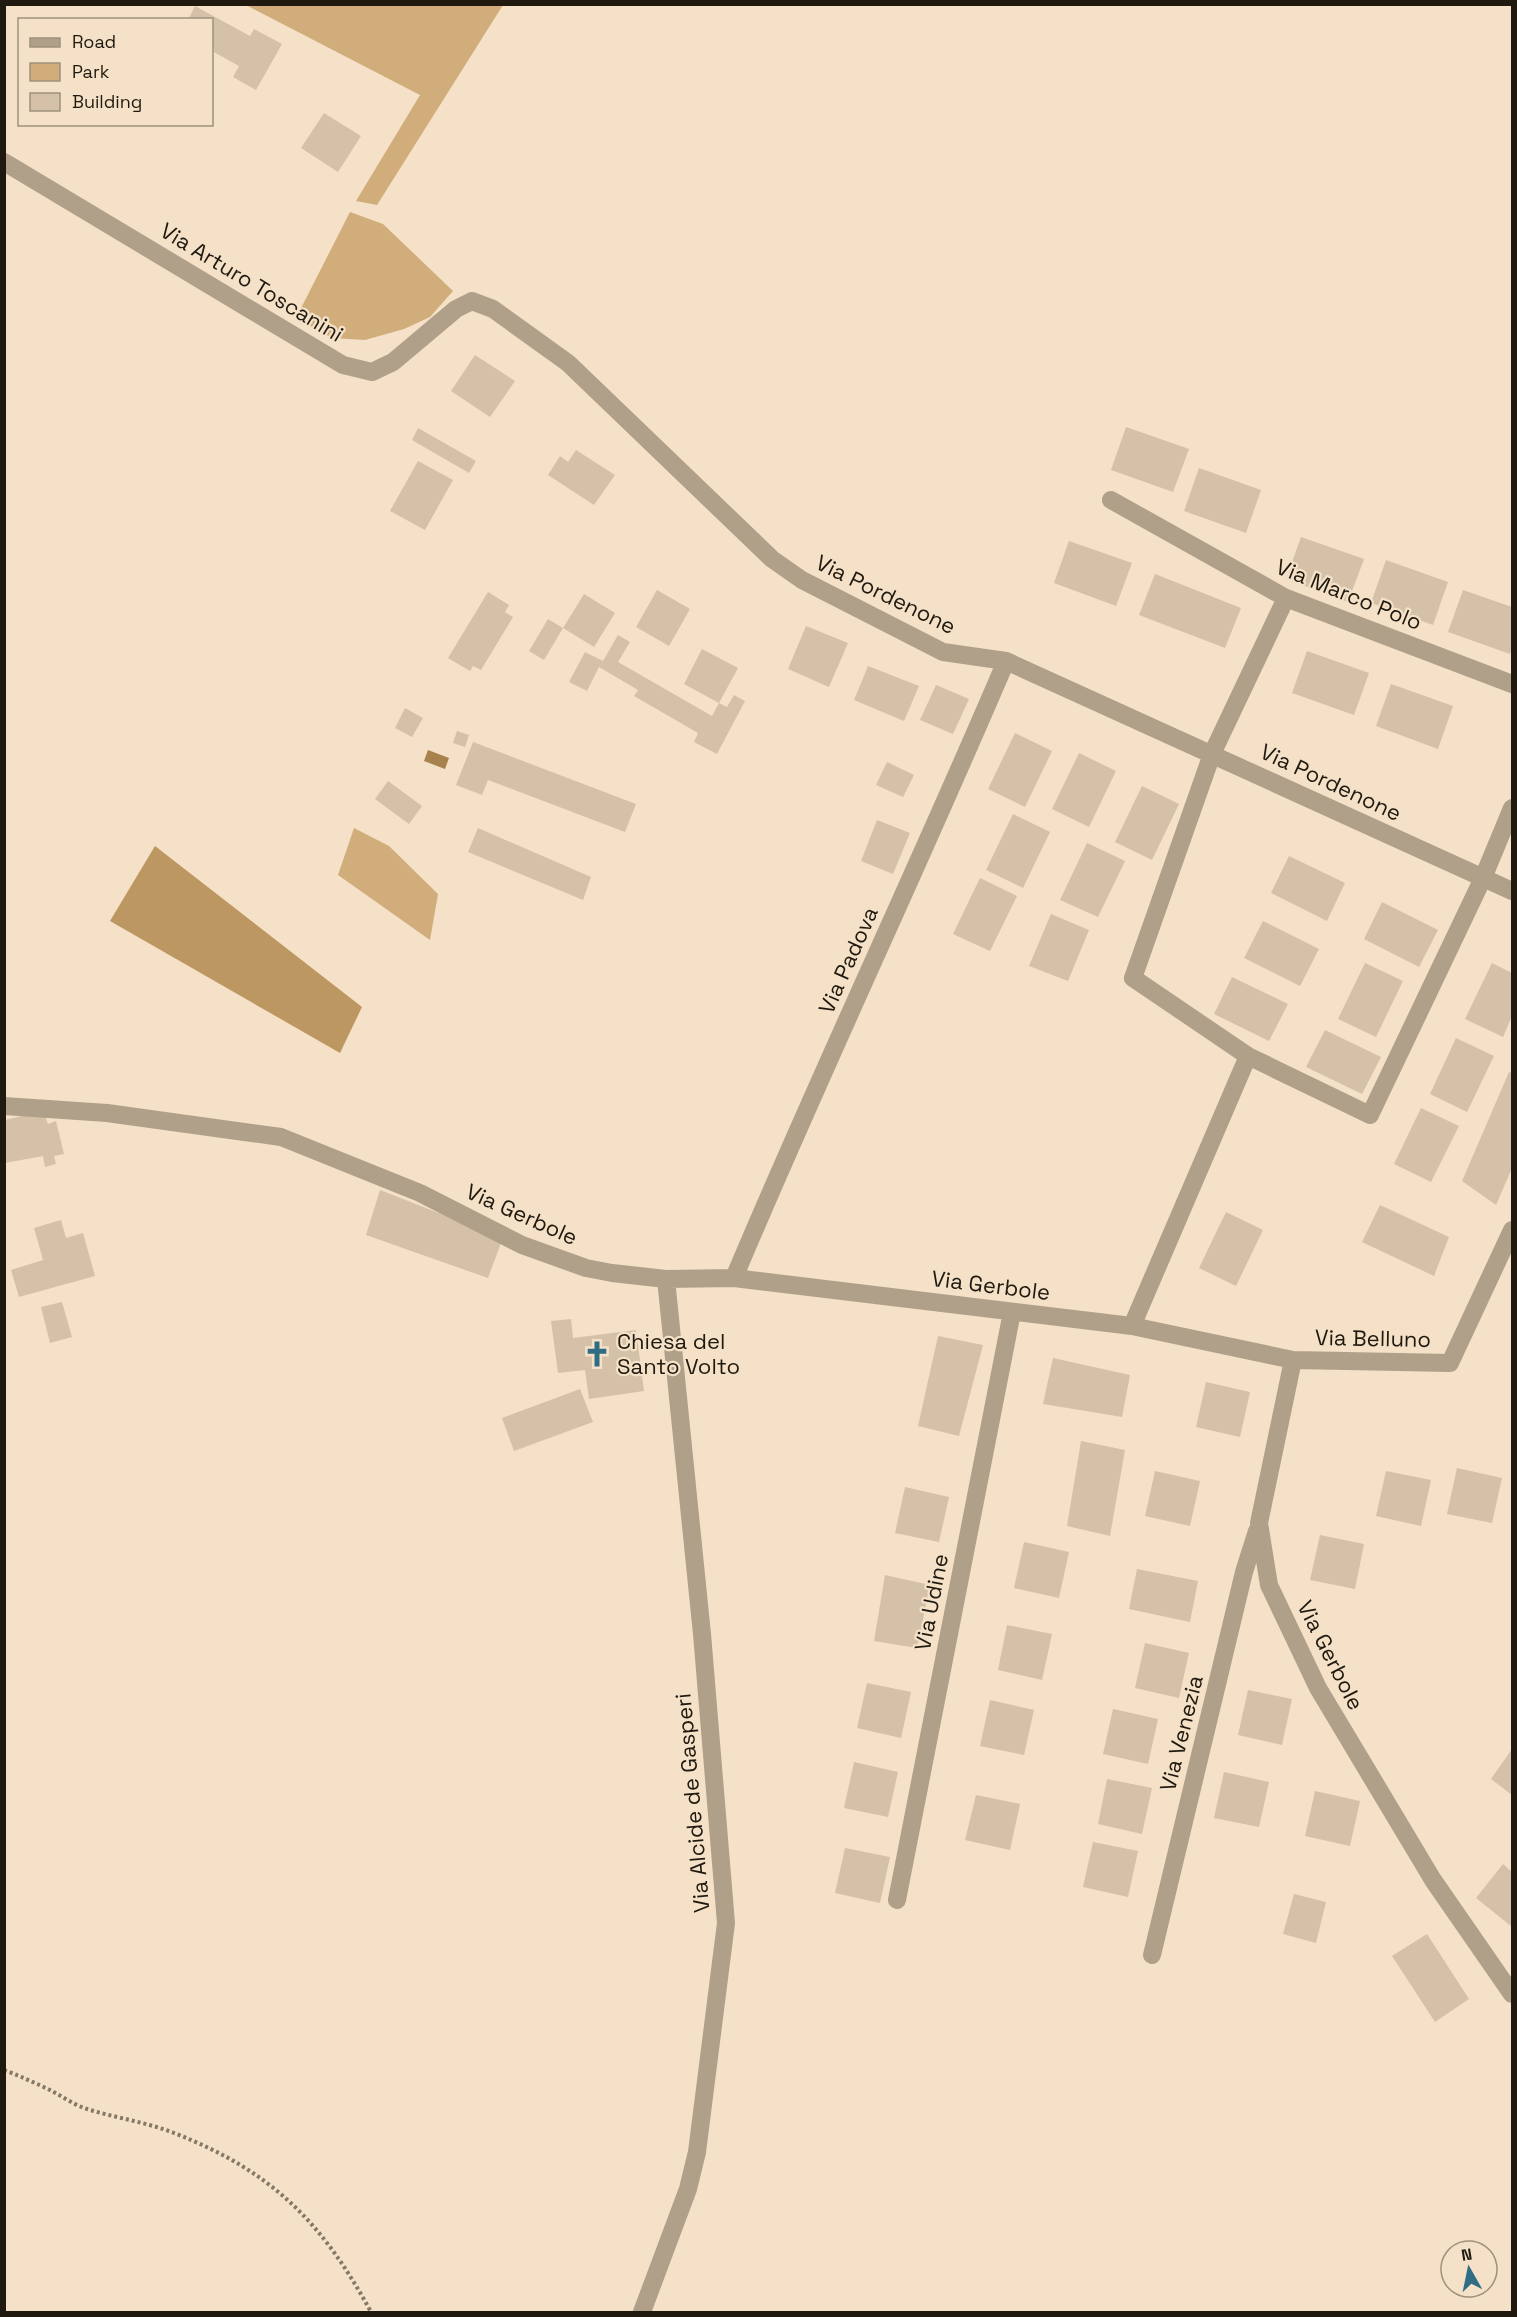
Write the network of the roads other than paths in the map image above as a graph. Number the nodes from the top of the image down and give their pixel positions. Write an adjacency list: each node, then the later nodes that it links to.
1 (4, 162): 2 (street, Via Arturo Toscanini)
2 (472, 301): 5 (street, Via Pordenone)
3 (1111, 500): 4 (street, Via Marco Polo)
4 (1286, 598): 6 (street, Via Marco Polo); 7 (street)
5 (1006, 661): 7 (street, Via Pordenone); 14 (street, Via Padova)
6 (1512, 684)
7 (1212, 754): 9 (street, Via Pordenone); 11 (street)
8 (1512, 808): 9 (street)
9 (1483, 878): 10 (street, Via Pordenone); 11 (street)
10 (1512, 891)
11 (1248, 1056): 17 (street)
12 (4, 1106): 15 (street, Via Gerbole)
13 (1512, 1230): 18 (street, Via Belluno)
14 (734, 1278): 15 (street, Via Gerbole); 16 (street, Via Gerbole)
15 (666, 1279): 23 (street, Via Alcide de Gasperi)
16 (1012, 1312): 17 (street, Via Gerbole); 20 (street, Via Udine)
17 (1132, 1326): 18 (street, Via Gerbole)
18 (1293, 1360): 19 (street, Via Gerbole)
19 (1259, 1523): 21 (street, Via Venezia); 22 (street, Via Gerbole)
20 (897, 1900)
21 (1152, 1955)
22 (1512, 1994)
23 (642, 2313)

